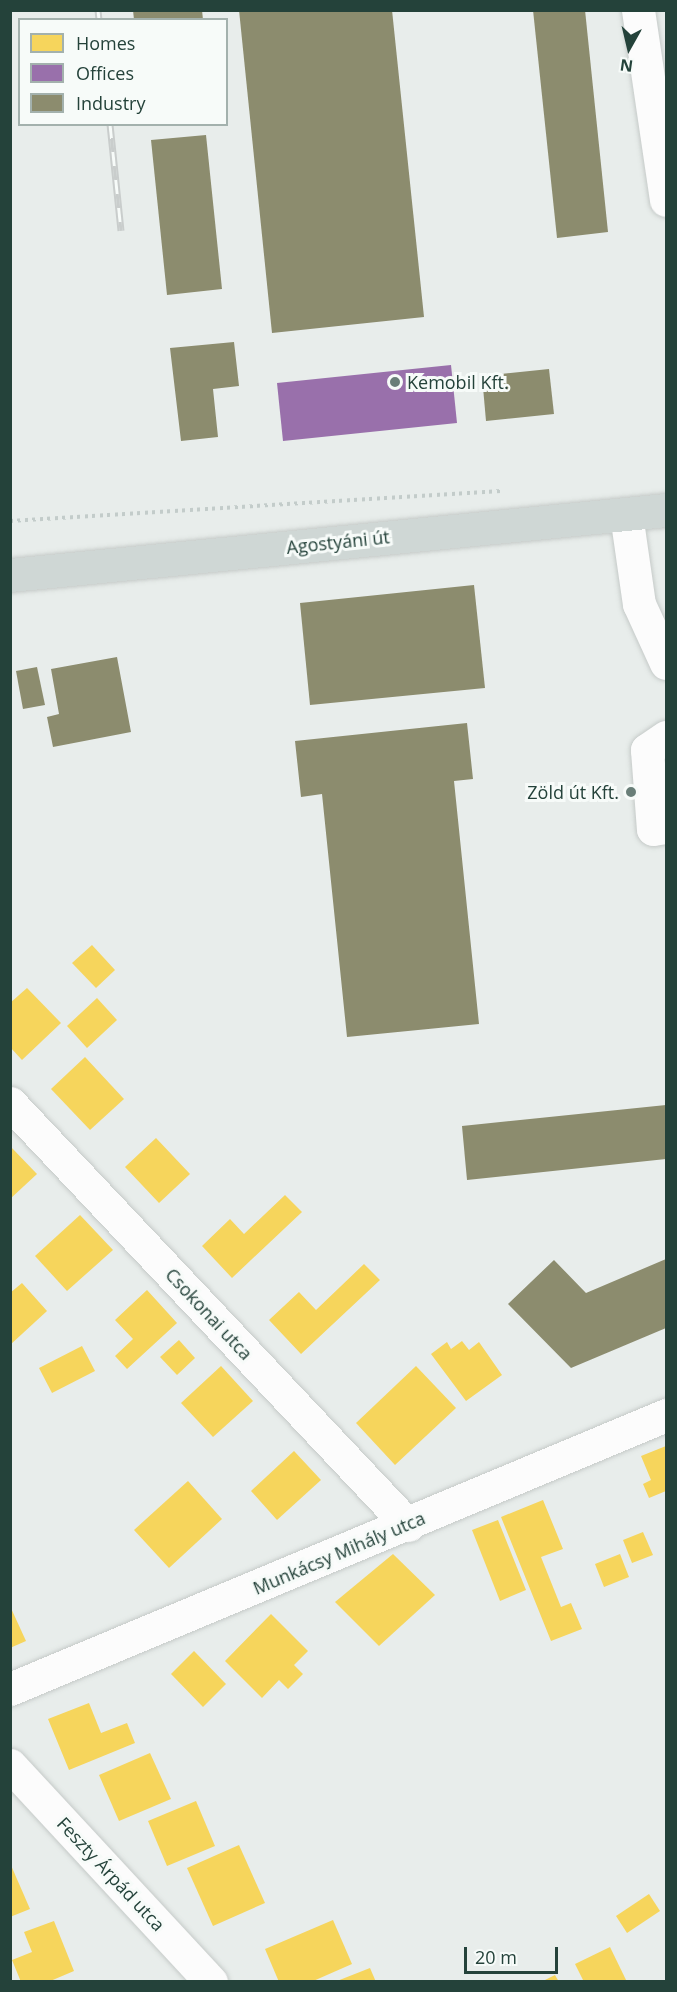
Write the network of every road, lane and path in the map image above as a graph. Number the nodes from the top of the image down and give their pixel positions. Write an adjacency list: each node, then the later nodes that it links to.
1 (638, 10): 2 (street)
2 (666, 200)
3 (512, 490): 6 (path)
4 (666, 510): 5 (main road, Agostyáni út)
5 (626, 514): 7 (main road, Agostyáni út); 8 (street)
6 (10, 521)
7 (10, 575)
8 (666, 663)
9 (666, 737): 10 (street)
10 (666, 827)
11 (10, 1103): 13 (street, Csokonai utca)
12 (666, 1415): 13 (street, Munkácsy Mihály utca)
13 (408, 1525): 14 (street, Munkácsy Mihály utca)
14 (10, 1689)
15 (10, 1766): 16 (street, Feszty Árpád utca)
16 (212, 1982)

